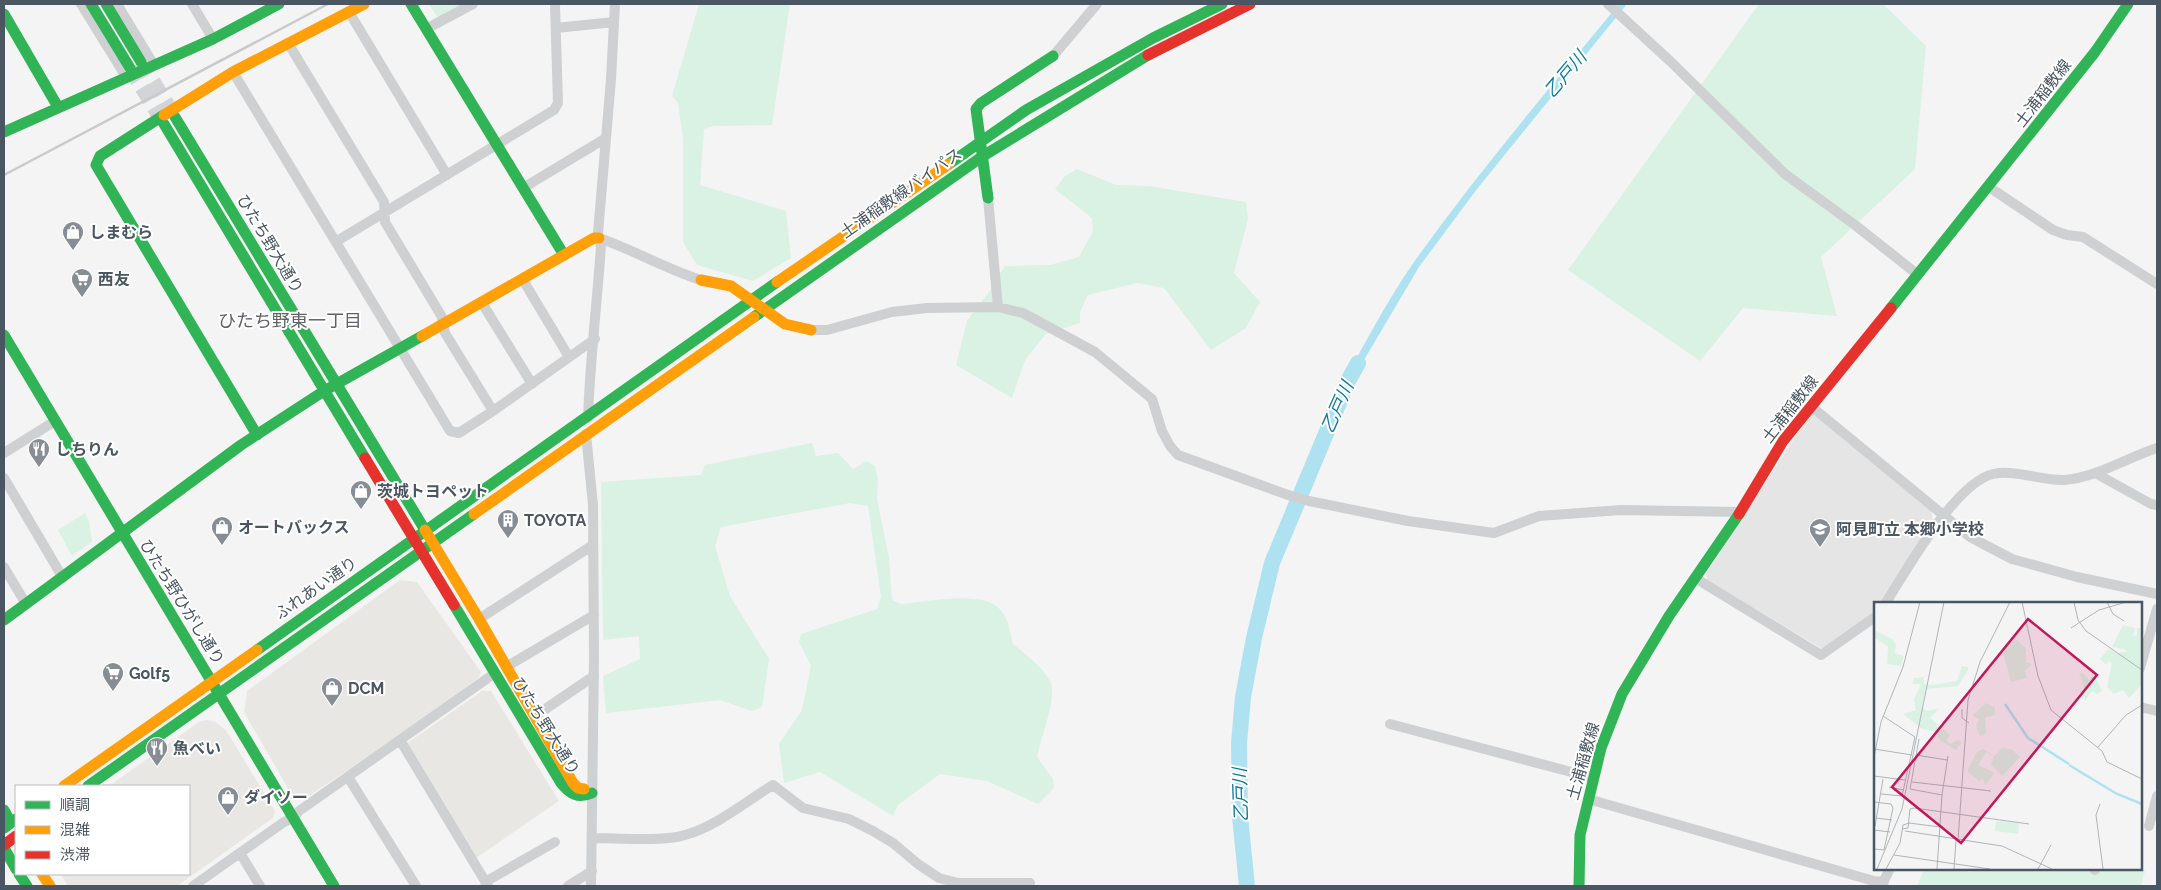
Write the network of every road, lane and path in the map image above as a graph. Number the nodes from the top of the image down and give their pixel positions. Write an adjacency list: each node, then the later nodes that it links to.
1 (81, 4): 28 (street)
2 (91, 4): 28 (street)
3 (106, 4): 26 (street)
4 (117, 4): 27 (street)
5 (192, 4): 23 (street)
6 (279, 4): 17 (street)
7 (364, 4): 18 (street)
8 (411, 4): 22 (street)
9 (473, 4): 22 (street)
10 (555, 4): 21 (street)
11 (615, 4): 20 (street)
12 (1097, 4): 25 (street)
13 (1222, 4): 35 (street, 土浦稲敷線バイパス)
14 (1250, 4): 37 (street, 土浦稲敷線バイパス)
15 (2128, 4): 39 (street, 土浦稲敷線)
16 (1609, 5): 46 (street)
17 (267, 7): 23 (street)
18 (349, 12): 24 (street); 38 (street)
19 (4, 14): 30 (street)
20 (614, 22): 21 (street); 34 (street)
21 (556, 28): 36 (street)
22 (426, 29): 36 (street)
23 (213, 39): 27 (street)
24 (288, 43): 29 (street); 42 (street)
25 (1053, 56): 35 (street)
26 (141, 62)
27 (154, 65): 28 (street)
28 (128, 72): 30 (street)
29 (233, 72): 44 (street); 68 (street)
30 (58, 107): 33 (street)
31 (175, 117): 60 (street, ひたち野大通り)
32 (164, 124): 62 (street, ひたち野大通り)
33 (4, 132)
34 (606, 138): 40 (street); 43 (street)
35 (981, 141): 37 (street); 50 (street, 土浦稲敷線バイパス)
36 (498, 145): 38 (street); 40 (street)
37 (983, 156): 41 (street); 53 (street, 土浦稲敷線バイパス)
38 (447, 175): 42 (street)
39 (1989, 187): 46 (street, 土浦稲敷線); 49 (street)
40 (523, 188): 45 (street)
41 (988, 198): 52 (street)
42 (384, 214): 44 (street); 54 (street)
43 (599, 238): 45 (street); 48 (street); 57 (street)
44 (337, 241): 58 (street)
45 (564, 255): 47 (street)
46 (1917, 274): 63 (street, 土浦稲敷線)
47 (524, 280): 51 (street); 59 (street)
48 (701, 280): 50 (street)
49 (2157, 284)
50 (752, 300): 53 (street); 65 (street, 土浦稲敷線バイパス)
51 (482, 303): 54 (street); 61 (street)
52 (998, 307): 55 (street); 74 (street)
53 (765, 310): 55 (street); 67 (street, 土浦稲敷線バイパス)
54 (443, 324): 58 (street); 64 (street)
55 (812, 330)
56 (4, 335): 66 (street, ひたち野ひがし通り)
57 (595, 339): 59 (street); 65 (street)
58 (400, 348): 60 (street); 64 (street)
59 (569, 357): 61 (street)
60 (336, 384): 62 (street); 77 (street, ひたち野大通り)
61 (532, 384): 64 (street)
62 (324, 391): 68 (street); 78 (street, ひたち野大通り)
63 (1812, 407): 74 (street, 土浦稲敷線); 75 (street)
64 (493, 411)
65 (588, 418): 77 (street, ふれあい通り)
66 (55, 421): 70 (street); 76 (street, ひたち野ひがし通り)
67 (586, 434): 79 (street, ふれあい通り); 80 (street)
68 (257, 435): 76 (street)
69 (2157, 448): 71 (street)
70 (4, 453)
71 (2097, 474): 73 (street); 75 (street)
72 (4, 478): 83 (street)
73 (2157, 505)
74 (1740, 512): 84 (street, 土浦稲敷線)
75 (1943, 516): 85 (street); 86 (street)
76 (120, 532): 83 (street); 97 (street, ひたち野ひがし通り)
77 (425, 532): 78 (street, ふれあい通り); 79 (street, ひたち野大通り)
78 (415, 540): 81 (street, ひたち野大通り); 97 (street, ふれあい通り)
79 (432, 543): 81 (street, ふれあい通り); 91 (street, ひたち野大通り)
80 (593, 545): 89 (street); 91 (street)
81 (421, 551): 95 (street, ひたち野大通り); 98 (street, ふれあい通り)
82 (4, 568): 87 (street)
83 (63, 578): 87 (street)
84 (1695, 578): 90 (street); 105 (street, 土浦稲敷線)
85 (2157, 594)
86 (1886, 602)
87 (26, 604): 92 (street)
88 (2157, 609): 93 (street)
89 (594, 616): 94 (street); 96 (street)
90 (1874, 618)
91 (478, 619): 94 (street, ひたち野大通り)
92 (4, 620)
93 (2141, 665)
94 (506, 667): 101 (street, ひたち野大通り)
95 (495, 673): 103 (street); 108 (street, ひたち野大通り)
96 (594, 676): 101 (street); 108 (street)
97 (212, 681): 98 (street, ひたち野ひがし通り); 106 (street, ふれあい通り)
98 (220, 694): 107 (street, ふれあい通り); 112 (street, ひたち野ひがし通り)
99 (2141, 707): 100 (street)
100 (2157, 712)
101 (535, 716): 108 (street, ひたち野大通り)
102 (1390, 724): 105 (street)
103 (400, 740): 104 (street); 126 (street)
104 (348, 777): 112 (street); 133 (street)
105 (1594, 778): 110 (street, 土浦稲敷線)
106 (65, 785)
107 (89, 785)
108 (592, 794): 116 (street)
109 (2157, 796): 114 (street)
110 (1588, 799): 127 (street); 136 (street, 土浦稲敷線)
111 (4, 810): 113 (street)
112 (293, 818): 119 (street); 132 (street, ひたち野ひがし通り)
113 (12, 825)
114 (2149, 826)
115 (15, 837): 118 (street)
116 (593, 838): 122 (street); 125 (street)
117 (555, 842): 126 (street)
118 (4, 847): 120 (street)
119 (240, 853): 130 (street); 131 (street)
120 (15, 867)
121 (1890, 870): 127 (street)
122 (592, 871): 134 (street); 135 (street)
123 (20, 875): 128 (street)
124 (43, 875): 129 (street)
125 (1030, 883)
126 (487, 884)
127 (1883, 884)
128 (27, 886)
129 (50, 886)
130 (195, 886)
131 (260, 886)
132 (334, 886)
133 (416, 886)
134 (568, 886)
135 (592, 886)
136 (1579, 886)

